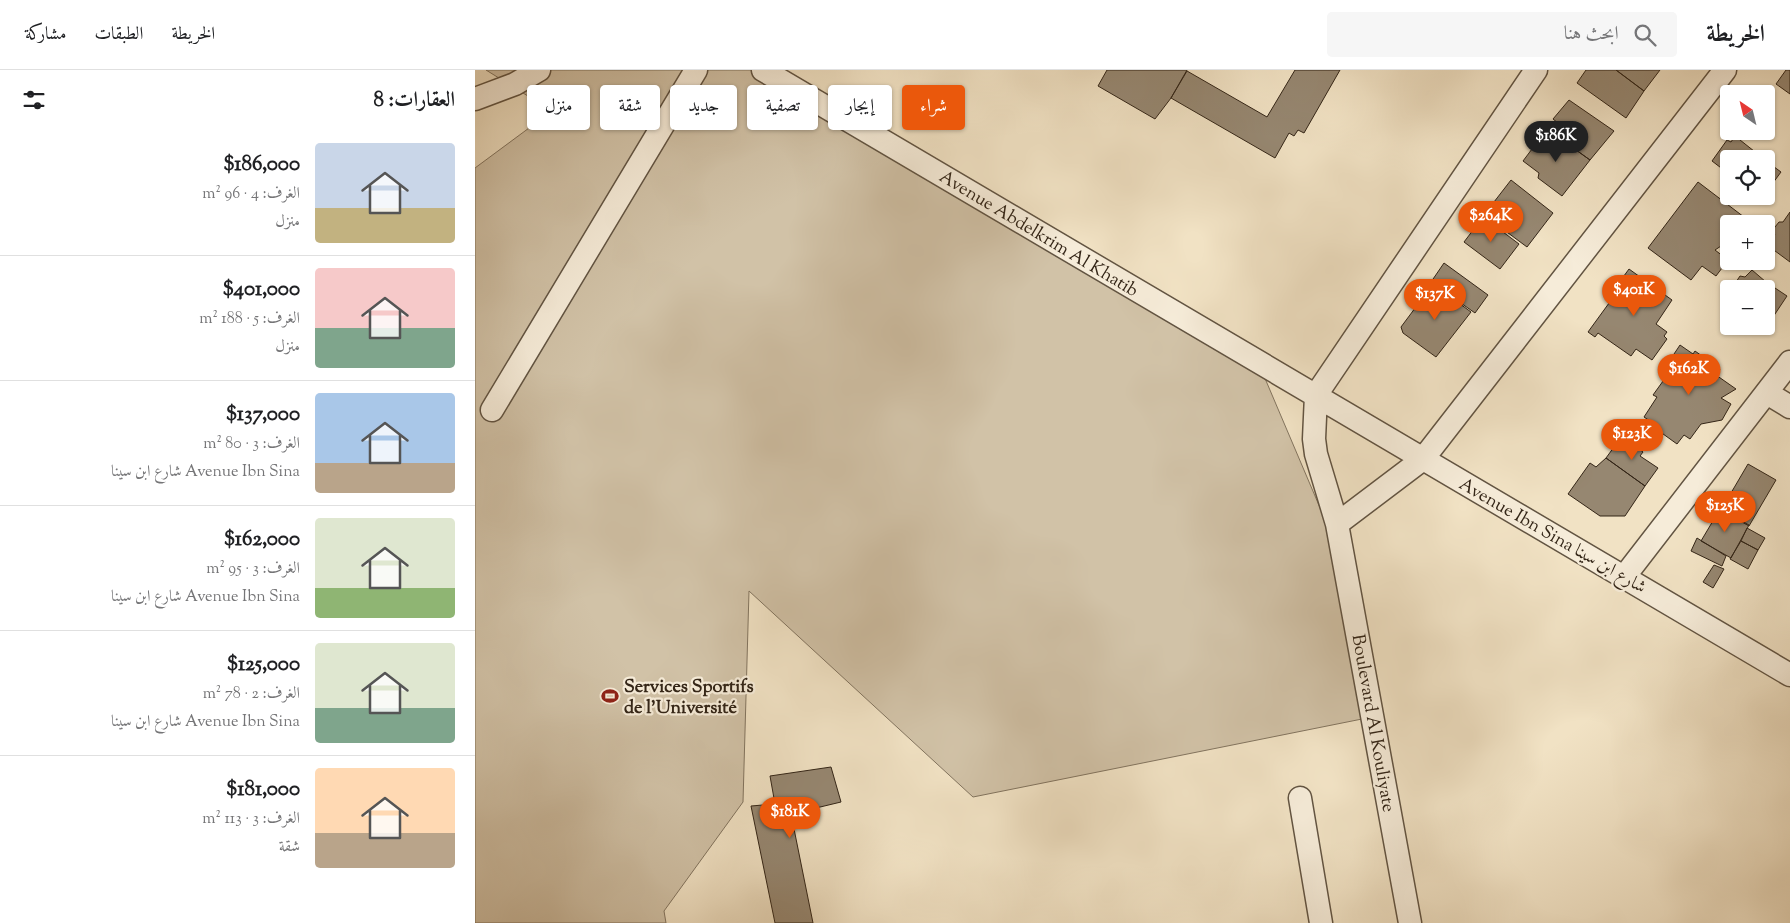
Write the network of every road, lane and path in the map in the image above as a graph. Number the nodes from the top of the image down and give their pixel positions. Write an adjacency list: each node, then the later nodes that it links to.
1 (539, 70): 6 (street)
2 (696, 70): 11 (street)
3 (763, 70): 9 (street, Avenue Abdelkrim Al Khatib)
4 (1536, 70): 9 (street)
5 (1725, 70): 12 (street)
6 (475, 99)
7 (1790, 362): 8 (street)
8 (1767, 393): 10 (street); 14 (street)
9 (1316, 395): 12 (street, Avenue Ibn Sina شارع ابن سينا); 13 (street, Boulevard Al Kouliyate)
10 (1790, 407)
11 (492, 410)
12 (1423, 459): 13 (street); 14 (street, Avenue Ibn Sina شارع ابن سينا)
13 (1337, 524): 18 (street, Boulevard Al Kouliyate)
14 (1624, 577): 15 (street, Avenue Ibn Sina شارع ابن سينا)
15 (1790, 675)
16 (1300, 798): 17 (street)
17 (1321, 923)
18 (1410, 923)

